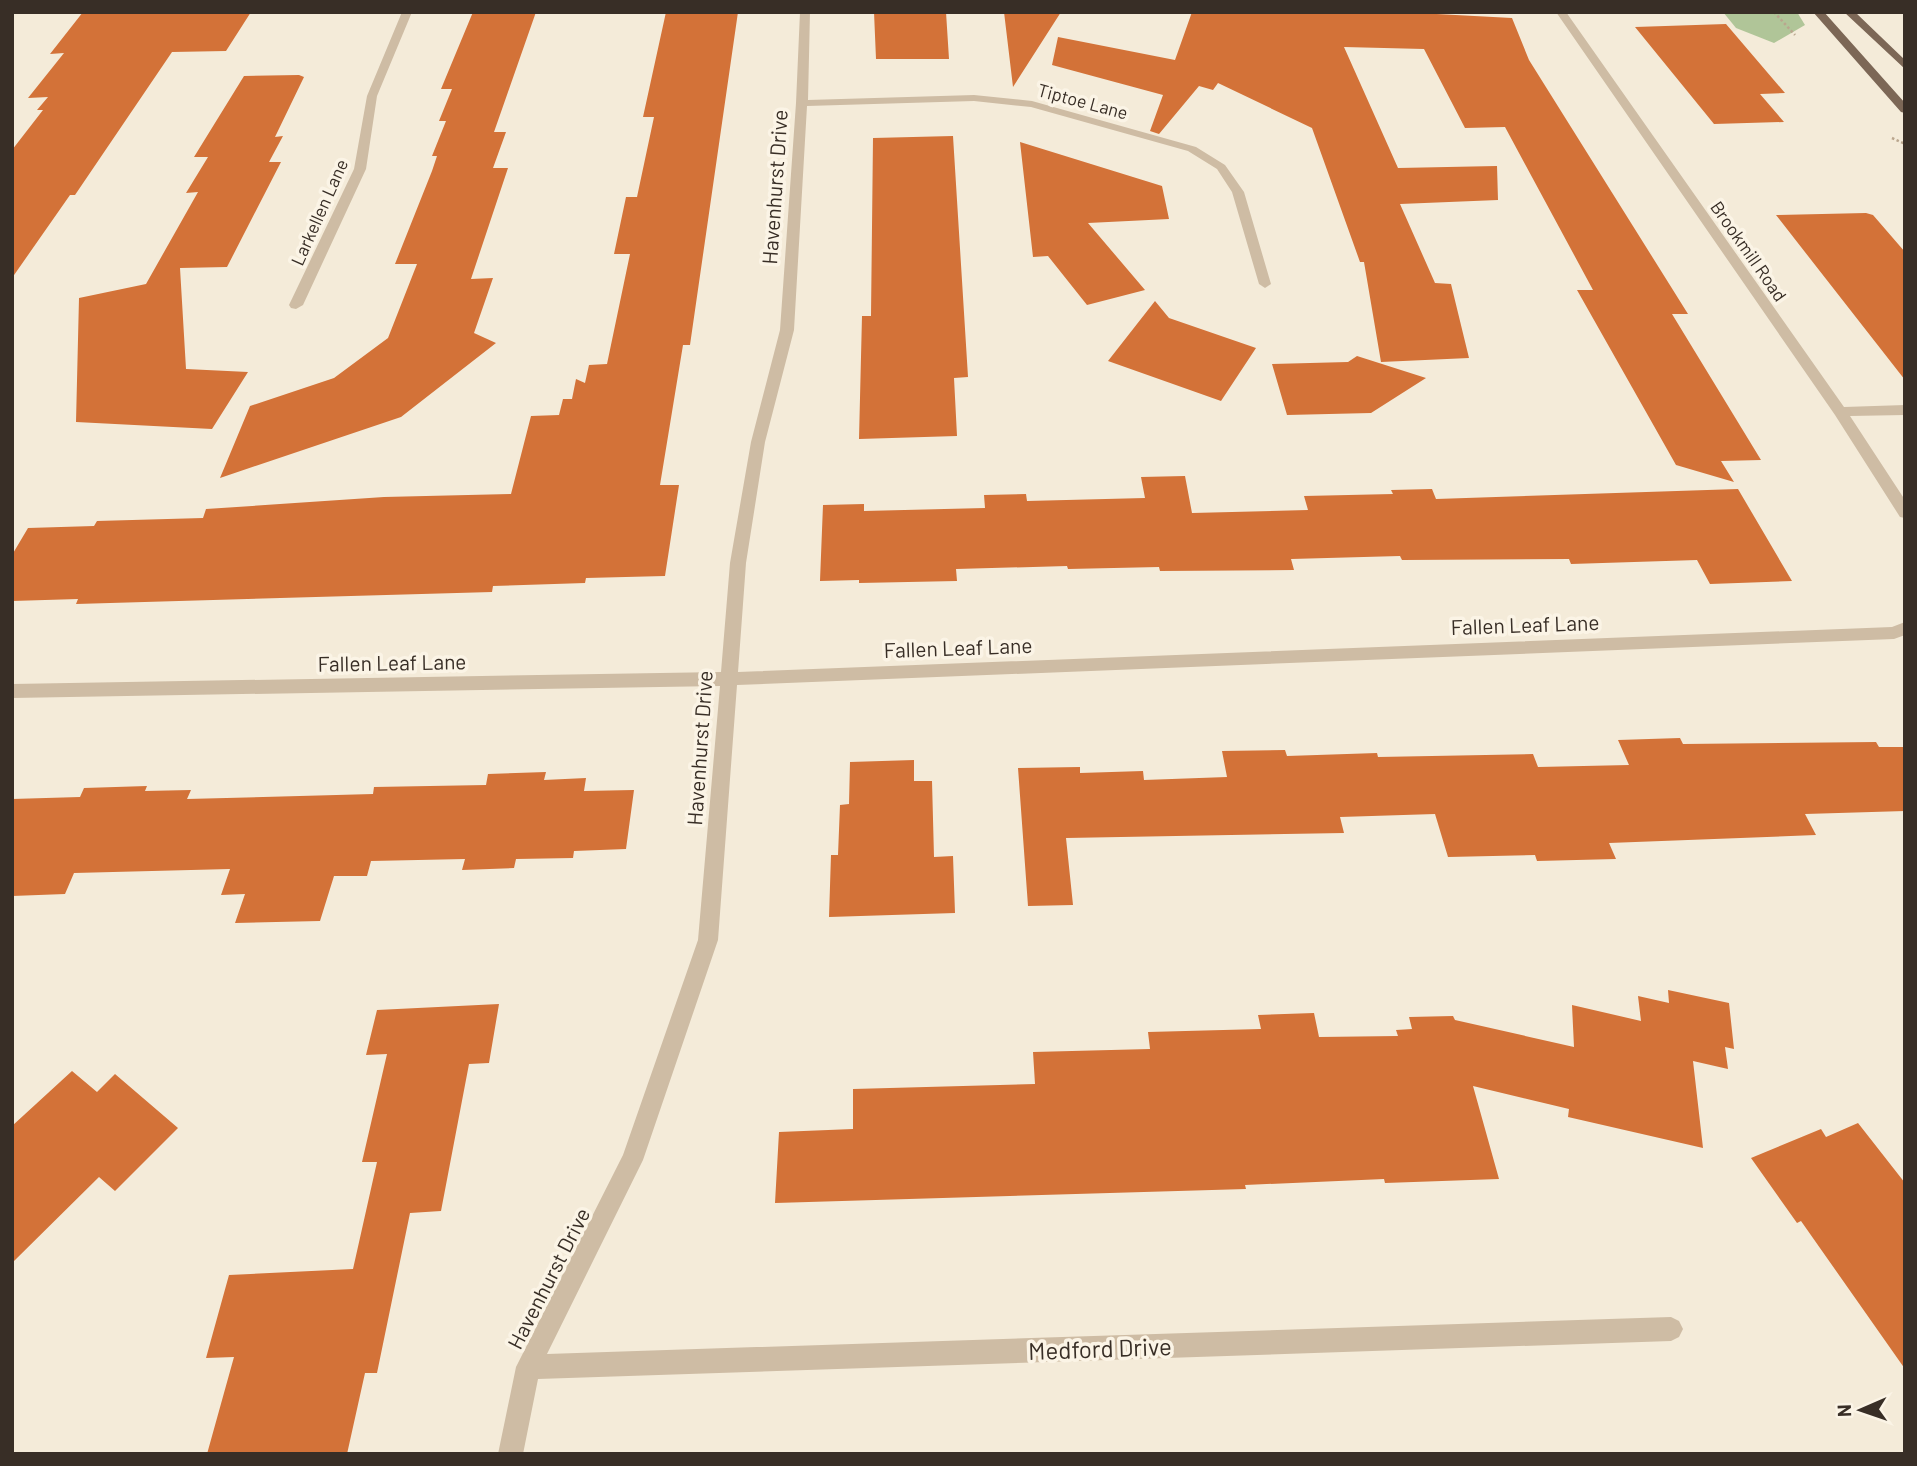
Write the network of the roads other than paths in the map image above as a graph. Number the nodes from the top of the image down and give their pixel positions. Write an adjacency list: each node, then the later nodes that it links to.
1 (407, 12): 10 (street, Larkellen Lane)
2 (805, 12): 7 (street, Havenhurst Drive)
3 (1561, 12): 12 (street, Brookmill Road)
4 (1818, 12): 8 (main road)
5 (1849, 12): 6 (main road)
6 (1905, 66)
7 (802, 103): 9 (street, Tiptoe Lane); 15 (street, Havenhurst Drive)
8 (1905, 110)
9 (1265, 284)
10 (296, 305)
11 (1905, 410): 12 (street)
12 (1840, 412): 13 (street, Brookmill Road)
13 (1905, 513)
14 (1905, 628): 15 (street, Fallen Leaf Lane)
15 (727, 679): 16 (street, Fallen Leaf Lane); 18 (street, Havenhurst Drive)
16 (12, 691)
17 (1671, 1329): 18 (street, Medford Drive)
18 (528, 1367): 19 (street, Havenhurst Drive)
19 (510, 1454)

